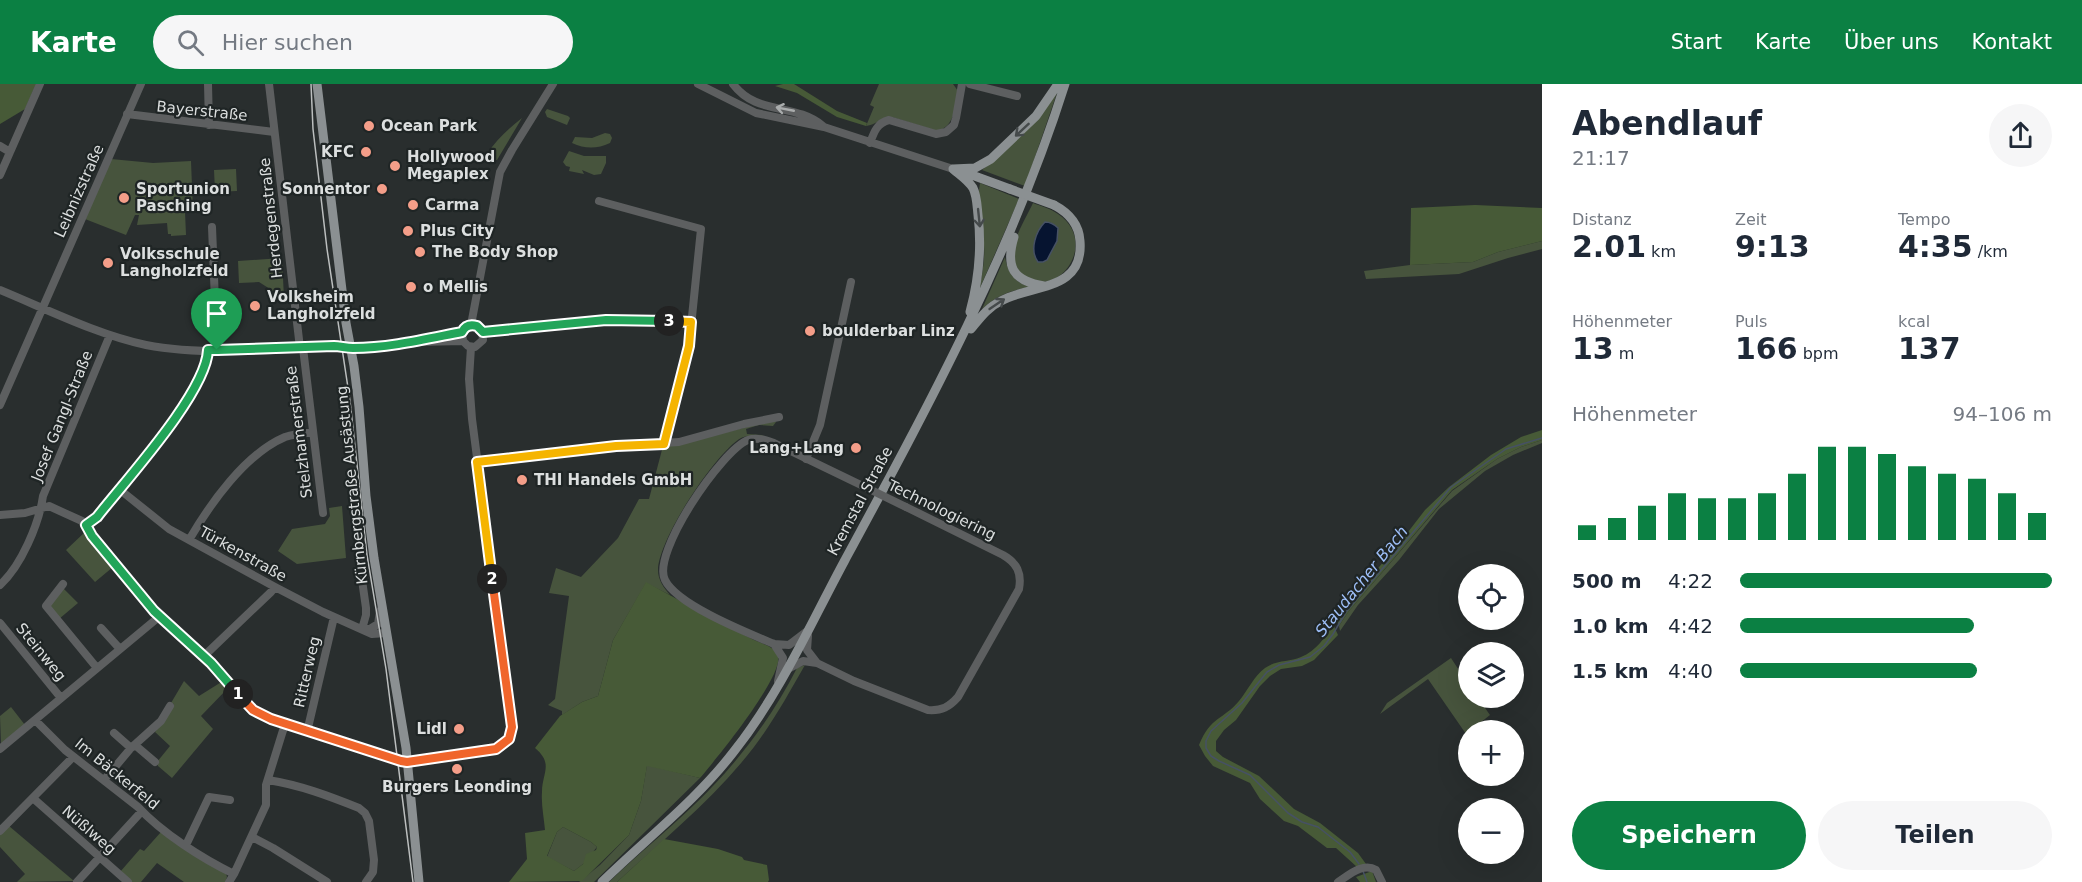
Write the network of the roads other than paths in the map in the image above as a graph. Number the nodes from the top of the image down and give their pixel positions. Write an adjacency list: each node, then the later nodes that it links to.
1 (40, 84): 21 (street)
2 (141, 84): 15 (street, Leibnizstraße)
3 (208, 84): 16 (street)
4 (269, 84): 18 (street, Herdegenstraße)
5 (316, 84): 39 (main road, Kürnbergstraße Ausästung)
6 (553, 84): 32 (street)
7 (699, 84): 13 (street)
8 (732, 84): 13 (street); 17 (street, one-way to 8)
9 (962, 84): 19 (street)
10 (970, 84): 14 (street)
11 (1058, 84): 22 (main road, one-way to 22)
12 (1065, 84): 25 (main road, Kremstal Straße)
13 (721, 96): 17 (street)
14 (1017, 96)
15 (127, 114): 16 (street, Bayerstraße); 30 (street, Leibnizstraße)
16 (209, 125): 18 (street, Bayerstraße)
17 (824, 127): 19 (street)
18 (274, 132): 38 (street, Herdegenstraße)
19 (870, 143): 22 (street)
20 (0, 146): 21 (street)
21 (10, 152): 23 (street)
22 (953, 169): 28 (main road, bridge); 36 (main road, one-way to 36)
23 (0, 175)
24 (599, 201): 31 (street)
25 (1024, 202): 28 (main road); 36 (main road, Kremstal Straße)
26 (212, 227): 41 (street)
27 (851, 282): 46 (street)
28 (1046, 286): 36 (main road, one-way to 28)
29 (0, 290): 30 (street)
30 (42, 308): 34 (street); 42 (street, Leibnizstraße)
31 (691, 322): 33 (street); 45 (street)
32 (471, 325): 33 (street); 35 (street)
33 (483, 332): 37 (street)
34 (111, 335): 40 (street); 49 (street, Josef Gangl-Straße)
35 (462, 337): 37 (street); 39 (street)
36 (962, 338): 61 (main road, Kremstal Straße)
37 (471, 347): 47 (street)
38 (301, 348): 39 (street); 41 (street); 44 (street, Stelzhamerstraße)
39 (349, 348): 58 (main road, Kürnbergstraße Ausästung)
40 (208, 350): 41 (street); 48 (street)
41 (217, 350)
42 (0, 405)
43 (779, 417): 45 (street)
44 (313, 432): 50 (street, Stelzhamerstraße); 53 (street)
45 (664, 444): 47 (street)
46 (806, 459): 67 (street, Technologiering); 70 (street, Technologiering, bridge)
47 (477, 462): 84 (street)
48 (119, 489): 52 (street); 53 (street, Türkenstraße)
49 (41, 508): 51 (street); 52 (street); 56 (street, Josef Gangl-Straße)
50 (323, 513)
51 (0, 515)
52 (86, 525): 59 (street)
53 (189, 540): 57 (street, Türkenstraße)
54 (359, 559): 64 (street)
55 (63, 584): 71 (street)
56 (0, 585)
57 (274, 587): 60 (street, Türkenstraße); 69 (street)
58 (381, 599): 64 (street); 66 (main road, Kürnbergstraße Ausästung)
59 (160, 616): 68 (street); 69 (street)
60 (334, 617): 64 (street, Türkenstraße); 78 (street, Ritterweg)
61 (812, 621): 65 (main road, Kremstal Straße); 70 (street)
62 (0, 624): 74 (street, Steinweg)
63 (101, 628): 68 (street)
64 (362, 629): 66 (street, Türkenstraße)
65 (806, 632): 67 (street); 72 (main road, Kremstal Straße)
66 (386, 633): 84 (main road, Kürnbergstraße Ausästung)
67 (774, 644): 73 (street)
68 (120, 649): 71 (street)
69 (204, 656): 77 (street)
70 (817, 663): 72 (street)
71 (97, 668): 74 (street)
72 (785, 671): 73 (main road, Kremstal Straße)
73 (778, 685): 101 (main road, Kremstal Straße)
74 (61, 698): 76 (street)
75 (170, 706): 80 (street)
76 (35, 720): 81 (street); 82 (street, Im Bäckerfeld)
77 (285, 724): 78 (street); 86 (street)
78 (307, 732): 84 (street)
79 (114, 733): 80 (street)
80 (133, 747): 83 (street); 85 (street)
81 (0, 749)
82 (73, 757): 85 (street, Im Bäckerfeld); 87 (street)
83 (155, 762)
84 (407, 762): 100 (main road, Kürnbergstraße Ausästung)
85 (104, 780): 89 (street, Im Bäckerfeld)
86 (268, 780): 91 (street); 99 (street)
87 (33, 798): 90 (street); 93 (street, Nüßlweg)
88 (230, 800): 92 (street)
89 (142, 811): 92 (street, Im Bäckerfeld); 93 (street)
90 (0, 831)
91 (252, 837): 94 (street); 98 (street)
92 (186, 845): 94 (street, Im Bäckerfeld)
93 (99, 857): 95 (street); 96 (street, Nüßlweg)
94 (234, 874): 97 (street)
95 (76, 882)
96 (128, 882)
97 (229, 882)
98 (327, 882)
99 (366, 882)
100 (419, 882)
101 (602, 882)
102 (1338, 882): 103 (street)
103 (1382, 882)

